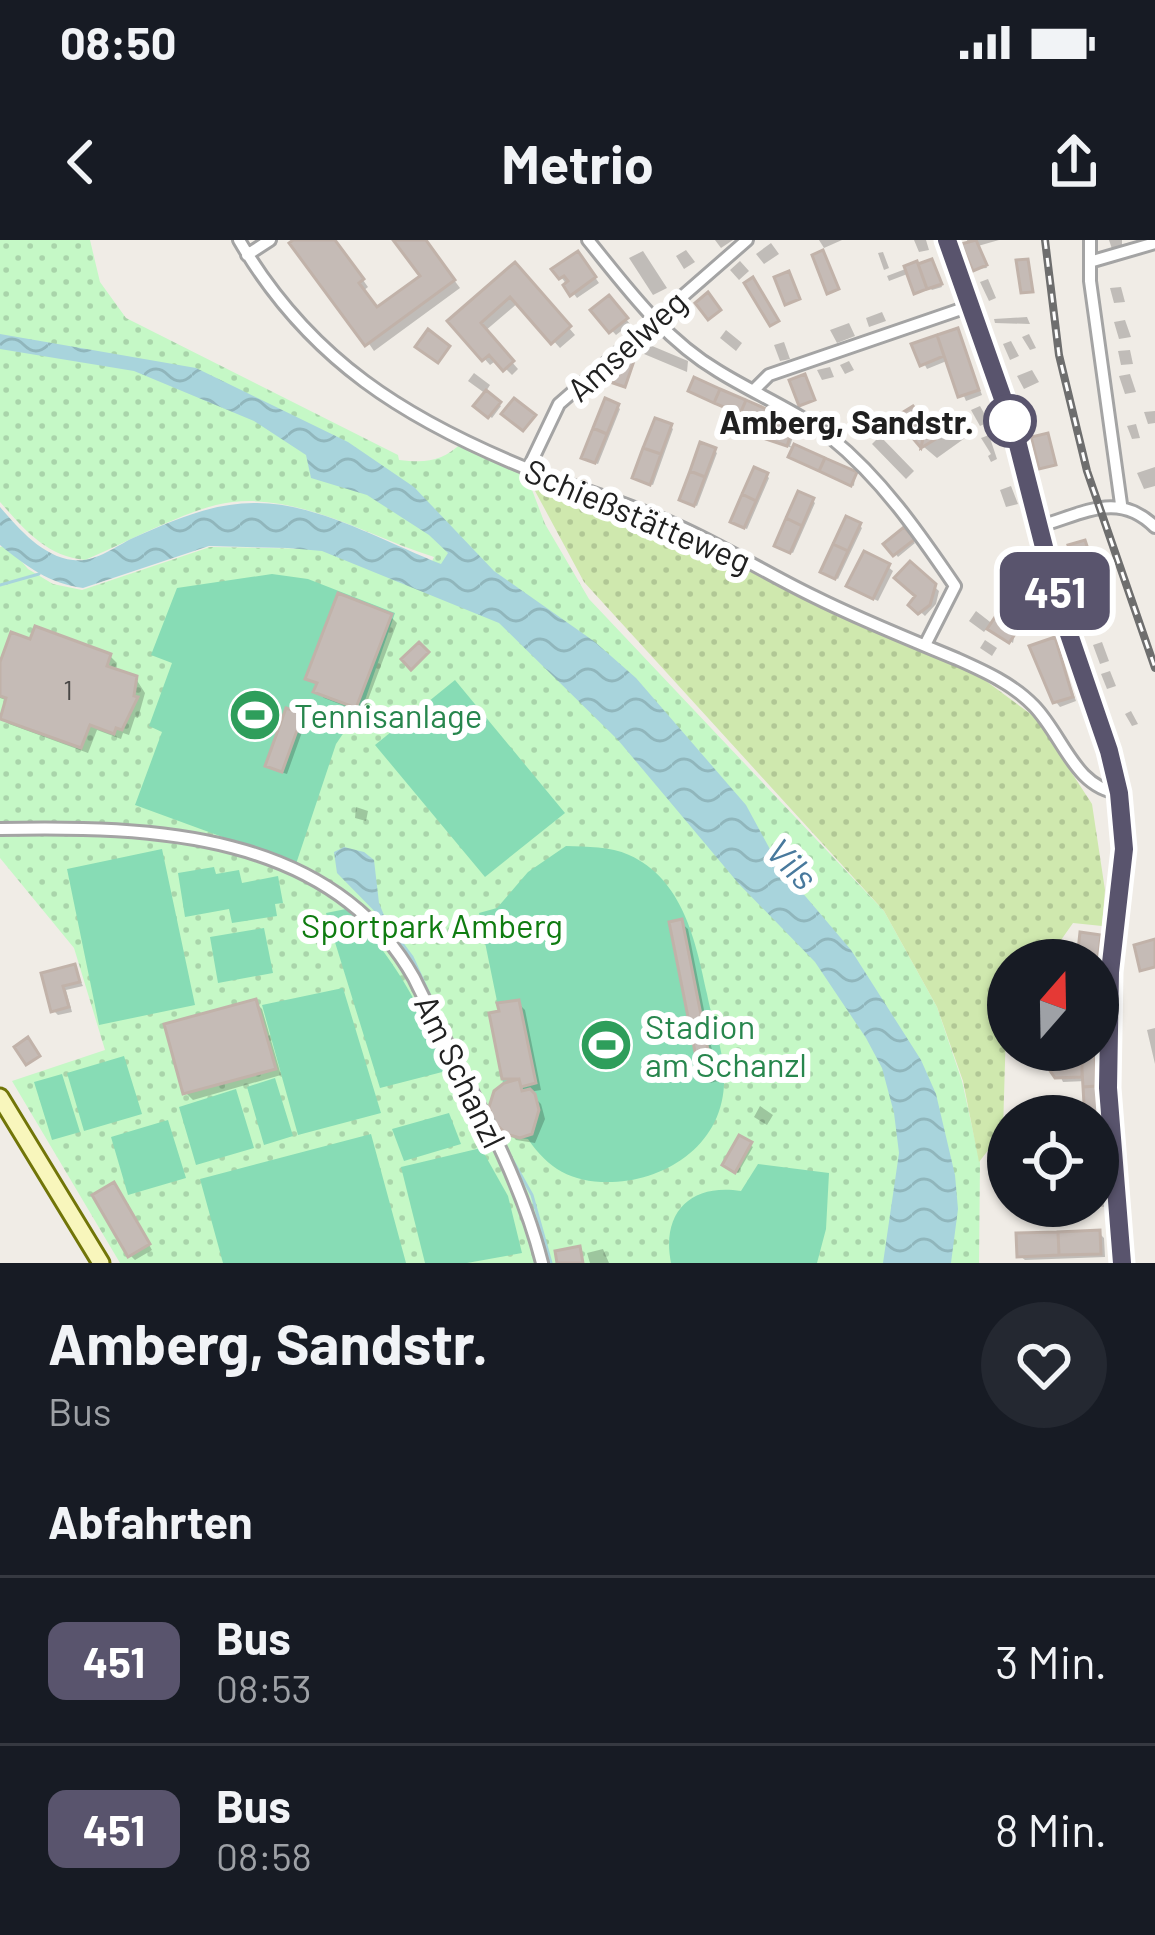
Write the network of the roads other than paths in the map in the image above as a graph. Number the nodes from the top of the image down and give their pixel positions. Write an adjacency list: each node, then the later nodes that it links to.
1 (239, 240): 8 (street, Schießstätteweg)
2 (270, 240): 8 (street)
3 (588, 240): 11 (street)
4 (747, 240): 11 (street, Amselweg)
5 (946, 240): 10 (main road)
6 (1090, 240): 9 (street)
7 (1155, 243): 9 (street)
8 (248, 255): 13 (street, Schießstätteweg)
9 (1093, 261): 14 (street)
10 (970, 306): 12 (street); 16 (main road)
11 (652, 320): 12 (street); 13 (street, Amselweg)
12 (755, 389): 17 (street)
13 (528, 469): 17 (street, Schießstätteweg)
14 (1121, 504): 15 (street); 16 (street)
15 (1155, 525)
16 (1040, 526): 18 (main road)
17 (925, 645): 18 (street, Schießstätteweg)
18 (1119, 793): 23 (main road)
19 (0, 830): 22 (street, Am Schanzl)
20 (0, 1097): 21 (main road)
21 (101, 1263)
22 (542, 1263)
23 (1122, 1263)

